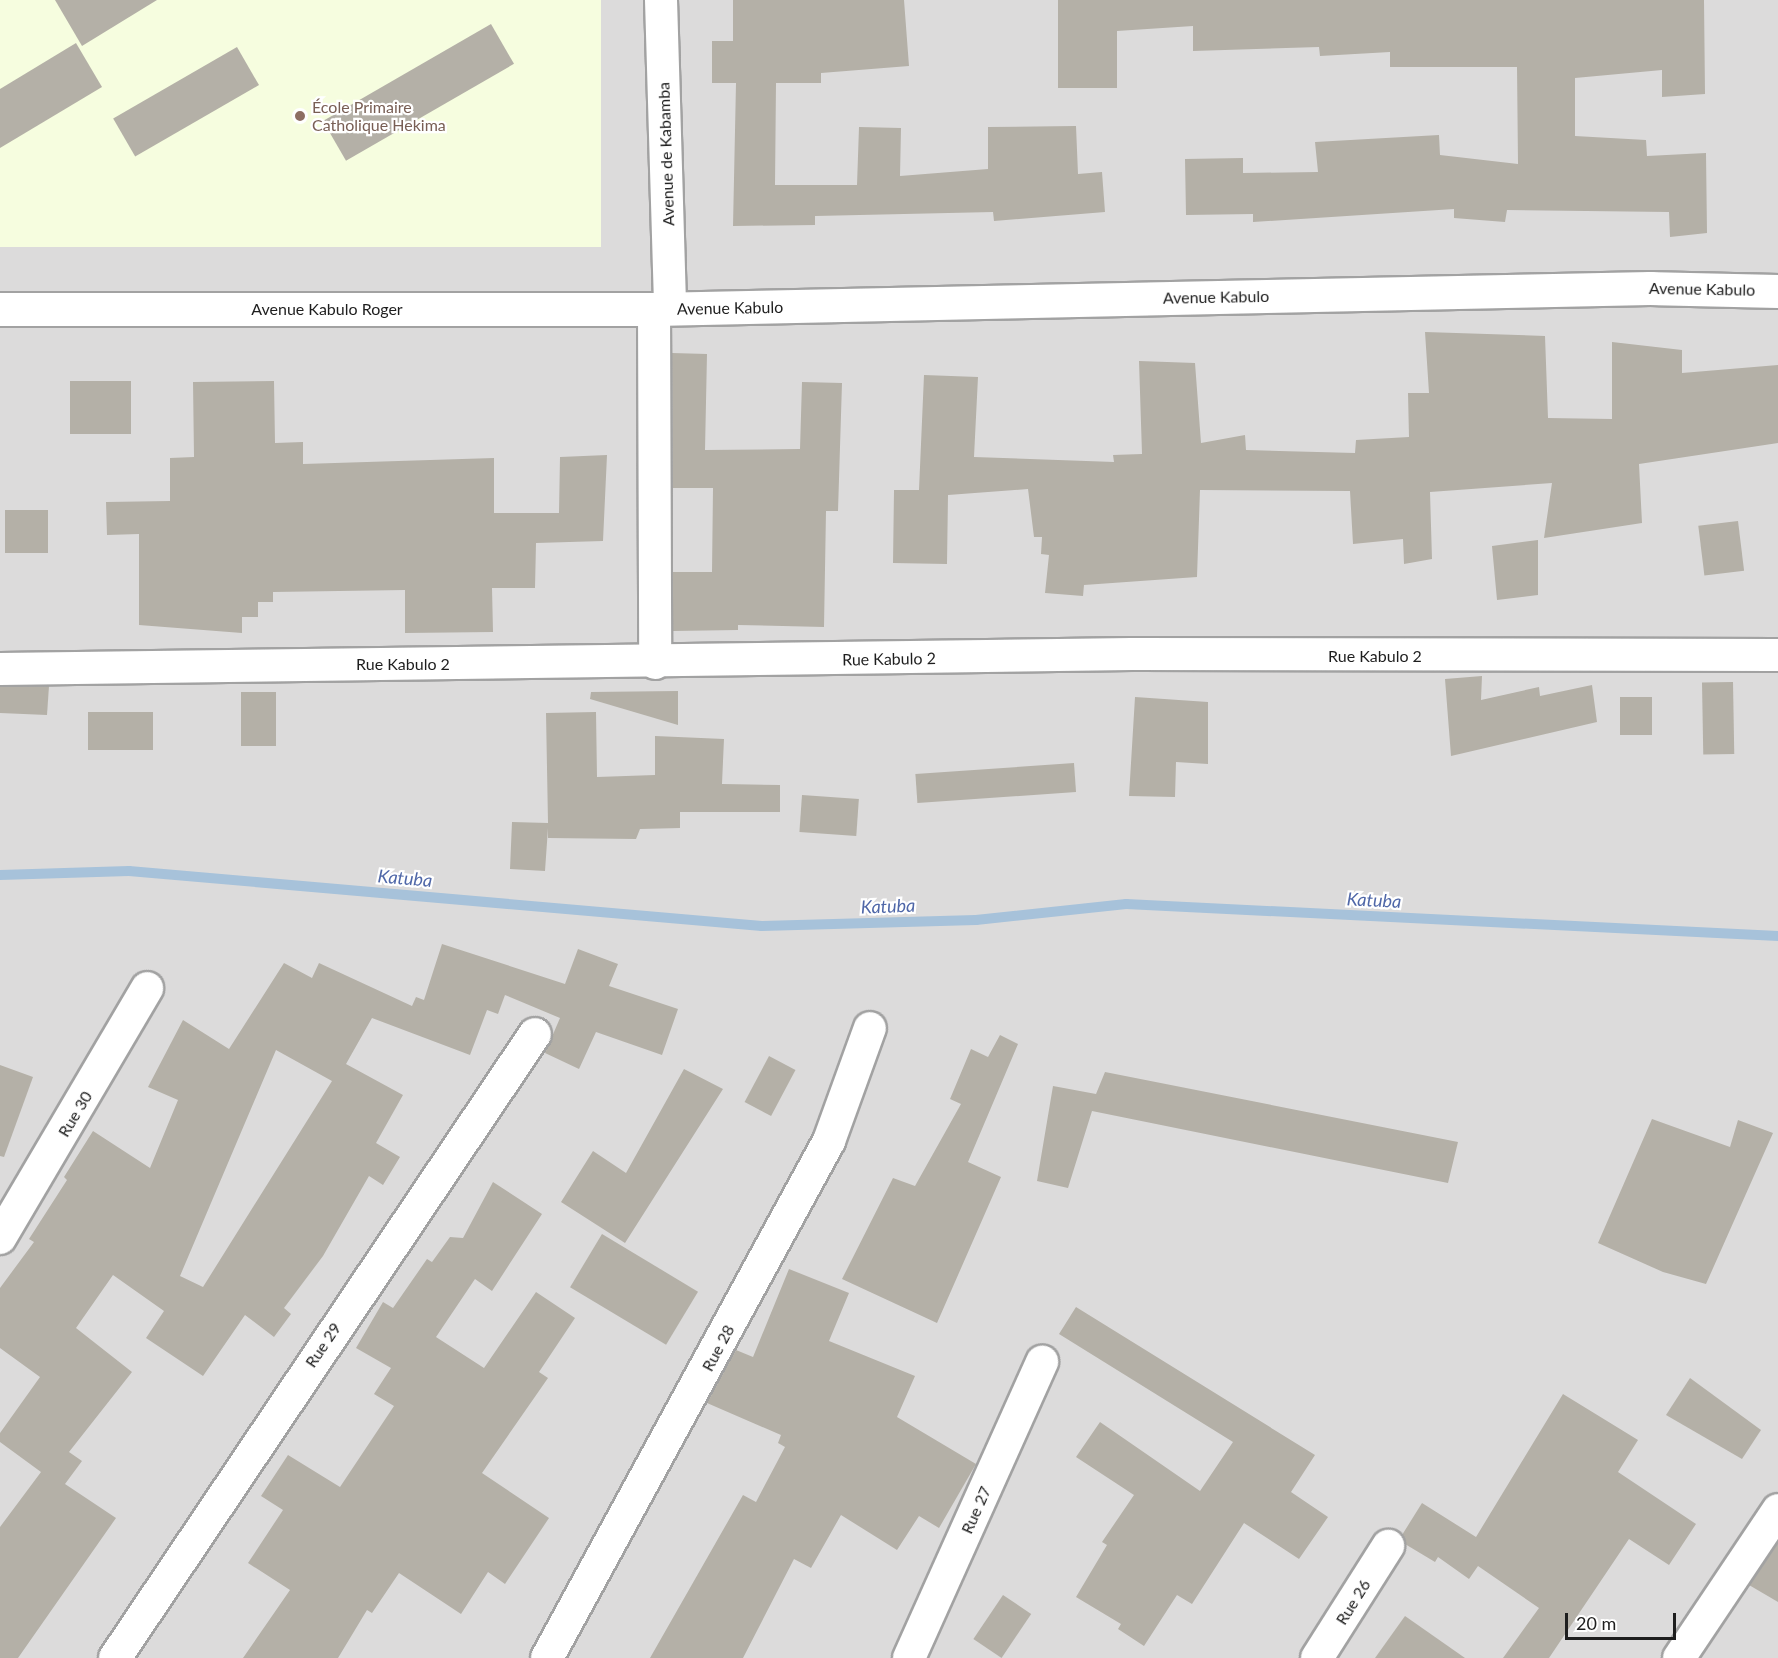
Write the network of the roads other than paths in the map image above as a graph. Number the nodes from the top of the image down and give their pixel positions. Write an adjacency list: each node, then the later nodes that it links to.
1 (661, 0): 4 (street, Avenue de Kabamba)
2 (1778, 291): 4 (street, Avenue Kabulo)
3 (0, 309): 4 (street, Avenue Kabulo Roger)
4 (662, 309): 6 (street, Avenue de Kabamba)
5 (1778, 655): 6 (street, Rue Kabulo 2)
6 (655, 663): 7 (street, Rue Kabulo 2)
7 (0, 669)
8 (147, 988): 11 (street, Rue 30)
9 (870, 1028): 16 (street, Rue 28)
10 (535, 1034): 15 (street, Rue 29)
11 (0, 1238)
12 (1042, 1362): 17 (street, Rue 27)
13 (1778, 1510): 19 (street)
14 (1388, 1546): 18 (street, Rue 26)
15 (115, 1658)
16 (547, 1658)
17 (909, 1658)
18 (1317, 1658)
19 (1679, 1658)

